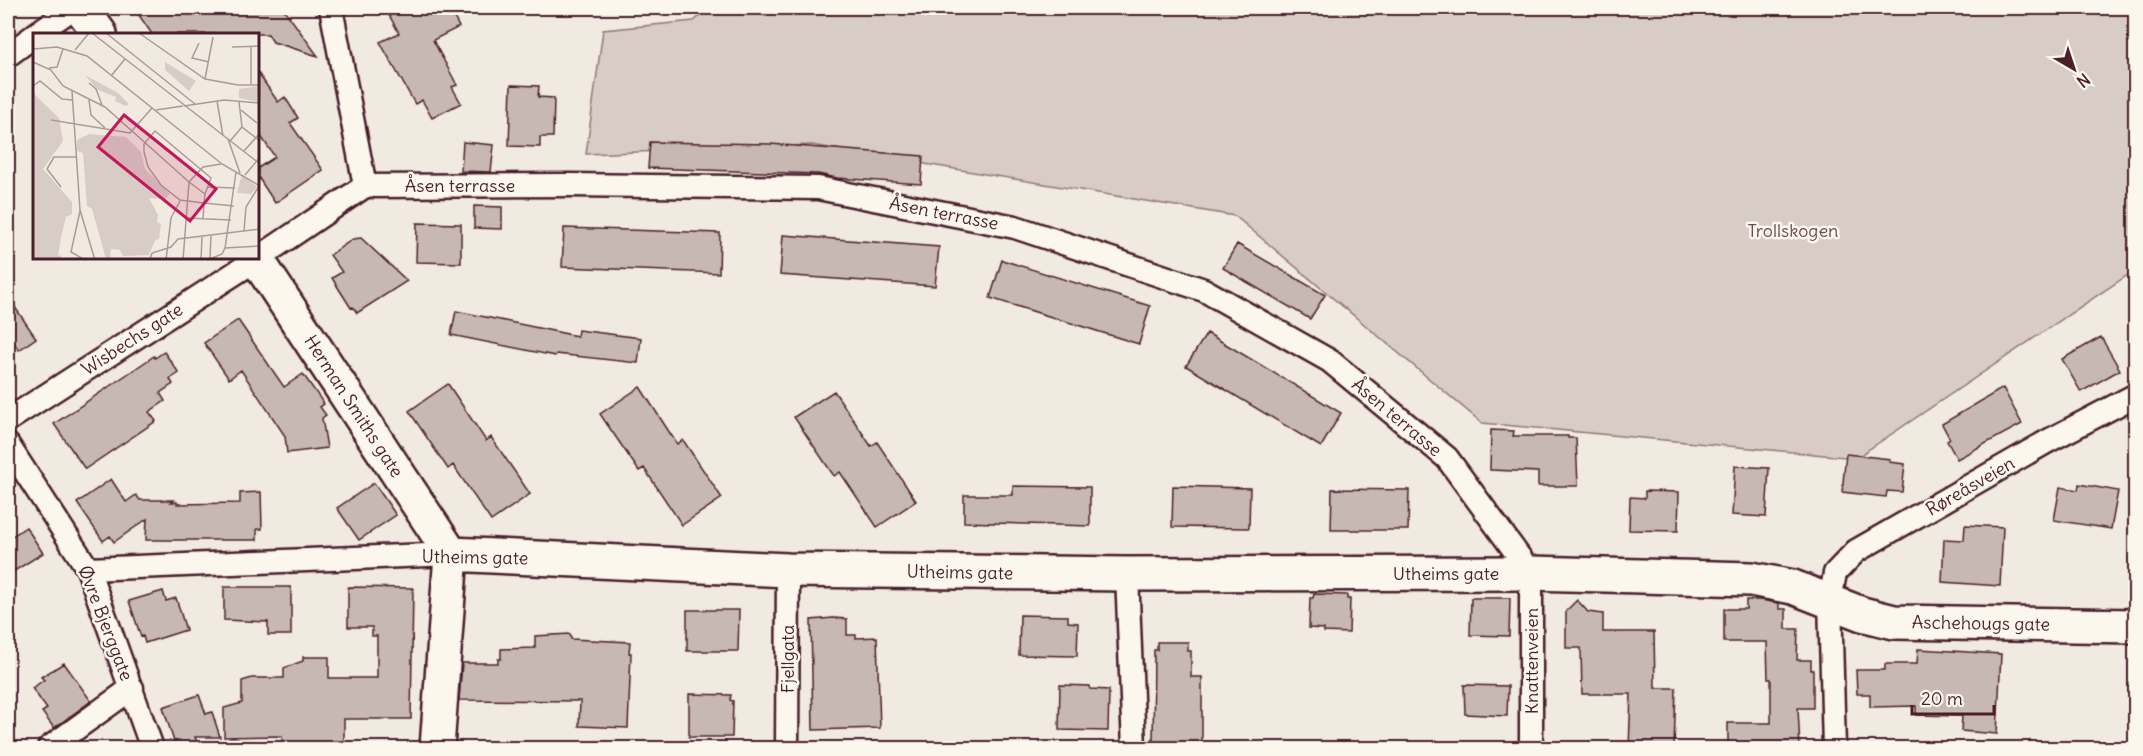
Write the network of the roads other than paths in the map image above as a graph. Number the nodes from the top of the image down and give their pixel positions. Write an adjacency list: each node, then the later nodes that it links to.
1 (74, 8): 4 (street)
2 (81, 8): 5 (main road)
3 (331, 8): 8 (street)
4 (38, 33)
5 (99, 33)
6 (33, 36): 7 (street)
7 (8, 55)
8 (365, 186): 9 (street); 18 (street, Åsen terrasse)
9 (260, 256)
10 (254, 260): 13 (street, Wisbechs gate)
11 (257, 260): 15 (main road, Herman Smiths gate)
12 (2136, 395): 20 (street, Røreåsveien)
13 (8, 420)
14 (8, 445): 16 (street, Øvre Bjerggate)
15 (451, 554): 16 (street, Utheims gate); 17 (main road, Utheims gate); 25 (main road)
16 (88, 569): 22 (street, Øvre Bjerggate)
17 (788, 570): 19 (main road, Utheims gate); 26 (street, Fjellgata)
18 (1531, 573): 19 (main road, Utheims gate); 20 (main road, Utheims gate); 28 (street, Knattenveien)
19 (1127, 574): 27 (street)
20 (1830, 600): 21 (main road, Aschehougs gate); 29 (street, Røreåsveien)
21 (2136, 626)
22 (132, 688): 23 (street); 24 (street, Øvre Bjerggate)
23 (49, 748)
24 (152, 748)
25 (437, 748)
26 (787, 748)
27 (1134, 748)
28 (1531, 748)
29 (1834, 748)

